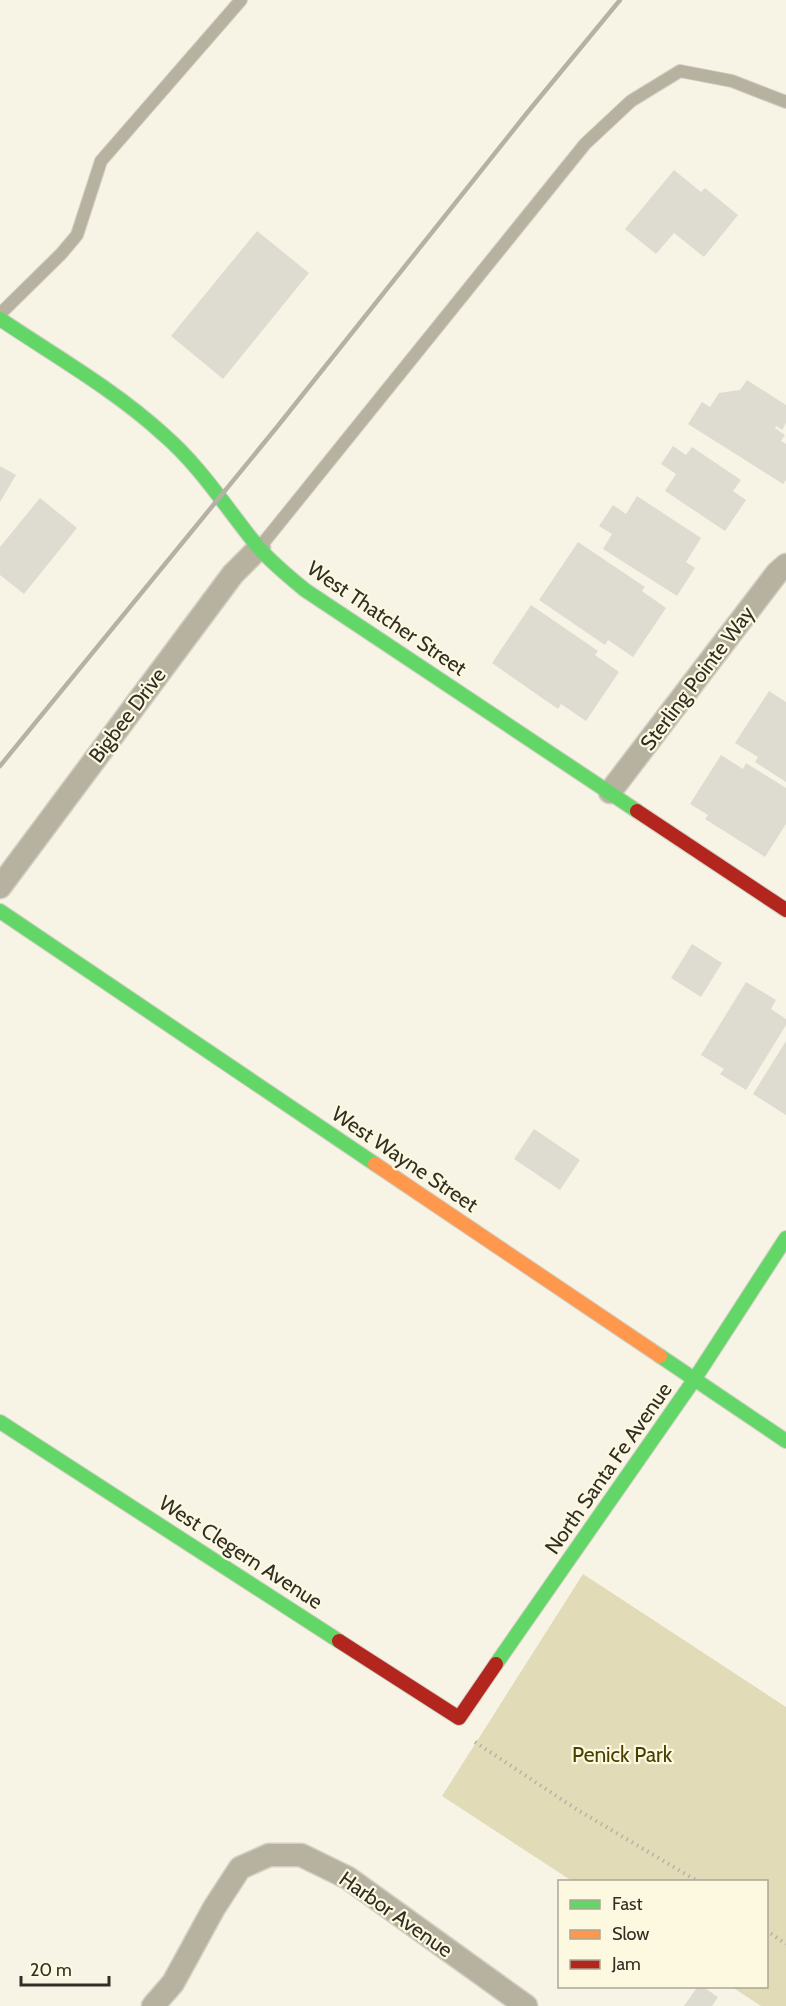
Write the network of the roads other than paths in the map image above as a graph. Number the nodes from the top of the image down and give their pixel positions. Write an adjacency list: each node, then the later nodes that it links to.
1 (241, 0): 3 (lane)
2 (786, 102): 5 (lane)
3 (0, 314)
4 (0, 319): 5 (street, West Thatcher Street)
5 (259, 548): 7 (street, West Thatcher Street); 8 (street, Bigbee Drive)
6 (786, 565): 7 (street, Sterling Pointe Way)
7 (610, 792): 9 (street, West Thatcher Street)
8 (0, 887)
9 (786, 910)
10 (0, 911): 12 (street, West Wayne Street)
11 (786, 1238): 12 (street, North Santa Fe Avenue)
12 (694, 1380): 14 (street, West Wayne Street); 15 (street, North Santa Fe Avenue)
13 (0, 1422): 15 (street, West Clegern Avenue)
14 (786, 1441)
15 (459, 1718)
16 (153, 2006): 17 (street, Harbor Avenue)
17 (526, 2006)

